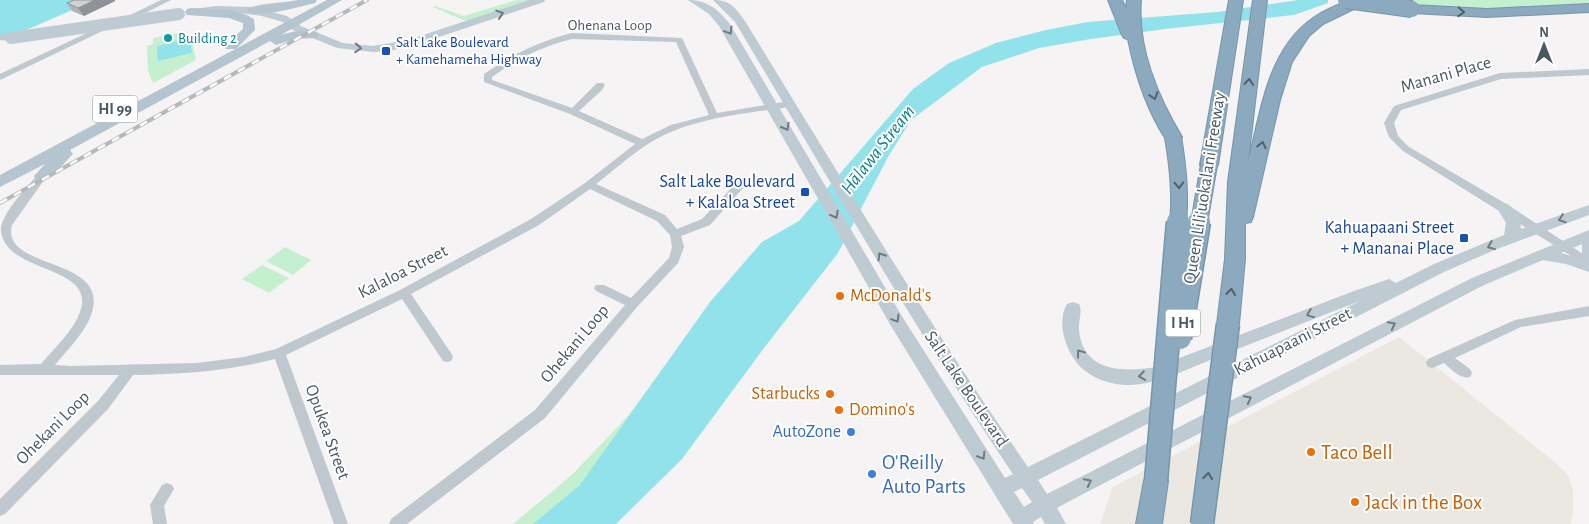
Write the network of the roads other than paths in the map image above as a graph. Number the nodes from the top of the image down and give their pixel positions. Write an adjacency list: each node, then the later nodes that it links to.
1 (166, 0): 23 (street)
2 (310, 0): 16 (main road)
3 (315, 0): 18 (main road, HI 99)
4 (325, 0): 18 (main road)
5 (336, 0): 18 (main road, HI 99)
6 (540, 0): 19 (main road, one-way to 6)
7 (693, 0): 26 (main road, Salt Lake Boulevard, one-way to 26)
8 (718, 0): 25 (main road, Salt Lake Boulevard)
9 (1116, 0): 15 (highway)
10 (1346, 0): 14 (highway, one-way to 14, bridge)
11 (1361, 0): 36 (highway, one-way to 11)
12 (1260, 1): 36 (highway, Queen Liliʻuokalani Freeway, one-way to 12)
13 (1236, 2): 64 (highway, Queen Liliʻuokalani Freeway / I H1, bridge)
14 (1589, 8)
15 (1129, 9): 64 (highway, one-way to 64, bridge)
16 (254, 10): 17 (main road); 18 (main road)
17 (185, 13): 20 (main road, bridge); 21 (main road)
18 (288, 21): 19 (main road); 21 (main road, HI 99)
19 (312, 35): 21 (main road)
20 (3, 38)
21 (229, 53): 29 (main road, HI 99); 31 (main road, HI 99)
22 (1589, 72): 37 (street, Manani Place)
23 (0, 77)
24 (600, 85): 27 (street)
25 (790, 104): 26 (street, Kalaloa Street); 63 (main road, Salt Lake Boulevard, one-way to 25)
26 (773, 105): 28 (street, Kalaloa Street); 66 (main road, Salt Lake Boulevard, one-way to 66)
27 (573, 112): 28 (street, Ohenana Loop); 30 (street, Ohenana Loop)
28 (714, 116): 30 (street, Kalaloa Street)
29 (110, 121): 32 (main road); 34 (main road, HI 99)
30 (642, 142): 35 (street, Kalaloa Street)
31 (0, 174)
32 (42, 176): 59 (street)
33 (746, 179): 40 (street)
34 (0, 182)
35 (589, 185): 40 (street); 51 (street, Kalaloa Street)
36 (1244, 187): 75 (highway, I H1, one-way to 36, bridge)
37 (1504, 208): 39 (street, Manani Place); 42 (main road)
38 (1589, 210): 39 (main road, Kahuapaani Street, one-way to 39)
39 (1536, 229): 42 (main road, Kahuapaani Street); 44 (street, Manani Place)
40 (675, 234): 52 (street, Ohekani Loop)
41 (1589, 235): 44 (main road, Kahuapaani Street)
42 (1510, 239): 48 (main road, Kahuapaani Street, one-way to 48)
43 (1589, 243): 45 (main road)
44 (1563, 246): 46 (main road, Kahuapaani Street); 47 (street, Manani Place)
45 (1589, 255)
46 (1542, 256): 49 (main road); 67 (main road, Kahuapaani Street, one-way to 46)
47 (1589, 263)
48 (1439, 268): 53 (main road, one-way to 53); 63 (main road, Kahuapaani Street)
49 (1589, 268)
50 (600, 288): 52 (street)
51 (404, 293): 55 (street, Kalaloa Street); 57 (street)
52 (633, 304): 72 (street, Ohekani Loop)
53 (1072, 308)
54 (1589, 311): 56 (street)
55 (279, 353): 61 (street, Kalaloa Street); 71 (street, Opukea Street)
56 (1445, 357): 58 (street); 62 (street)
57 (447, 358)
58 (1432, 363)
59 (44, 368): 60 (street, Kalaloa Street); 61 (street, Kalaloa Street)
60 (0, 370)
61 (130, 370): 68 (street, Ohekani Loop)
62 (1466, 373)
63 (1025, 477): 66 (main road, Kahuapaani Street); 67 (main road, Salt Lake Boulevard)
64 (1156, 481): 74 (highway, Queen Liliʻuokalani Freeway / I H1)
65 (166, 488): 70 (street)
66 (1002, 489): 69 (main road, Salt Lake Boulevard)
67 (1045, 506): 69 (main road, Kahuapaani Street); 73 (main road, Salt Lake Boulevard)
68 (0, 509)
69 (1022, 521)
70 (160, 524)
71 (341, 524)
72 (396, 524)
73 (1056, 524)
74 (1149, 524)
75 (1202, 524)

